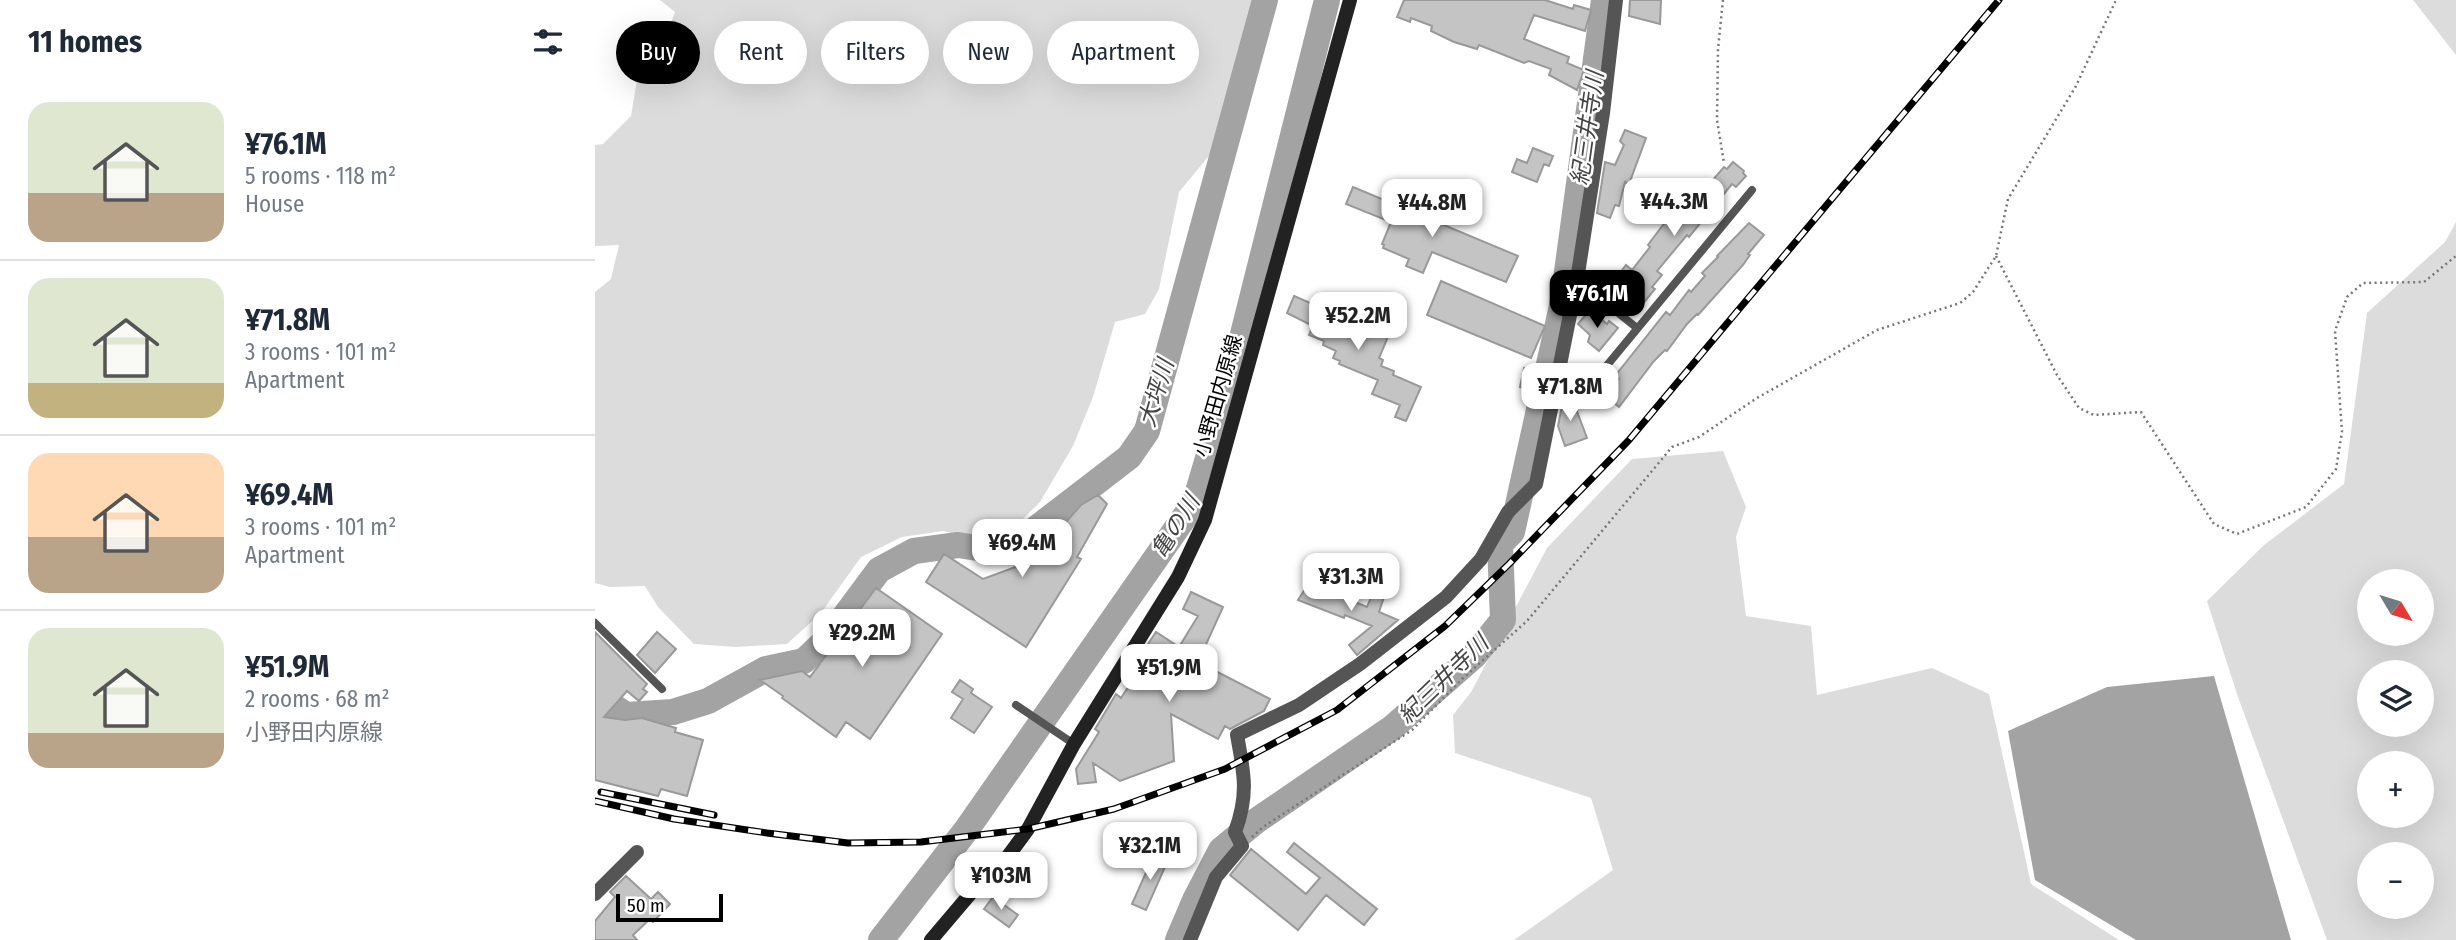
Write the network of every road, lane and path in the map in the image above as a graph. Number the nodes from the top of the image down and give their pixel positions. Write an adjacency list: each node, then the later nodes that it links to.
1 (1350, 0): 15 (main road, 小野田内原線)
2 (1723, 0): 5 (path)
3 (2116, 0): 7 (path)
4 (1612, 1): 9 (street)
5 (1724, 163)
6 (1752, 190): 10 (lane)
7 (1996, 256): 8 (path); 16 (path)
8 (2456, 256)
9 (1577, 280): 10 (lane); 16 (street)
10 (1637, 328): 11 (lane)
11 (1599, 375)
12 (595, 623): 13 (lane)
13 (662, 689)
14 (1016, 705): 15 (lane)
15 (1070, 742): 19 (main road, 小野田内原線)
16 (1238, 839): 20 (street)
17 (637, 852): 18 (street)
18 (595, 894)
19 (931, 940)
20 (1190, 940)

